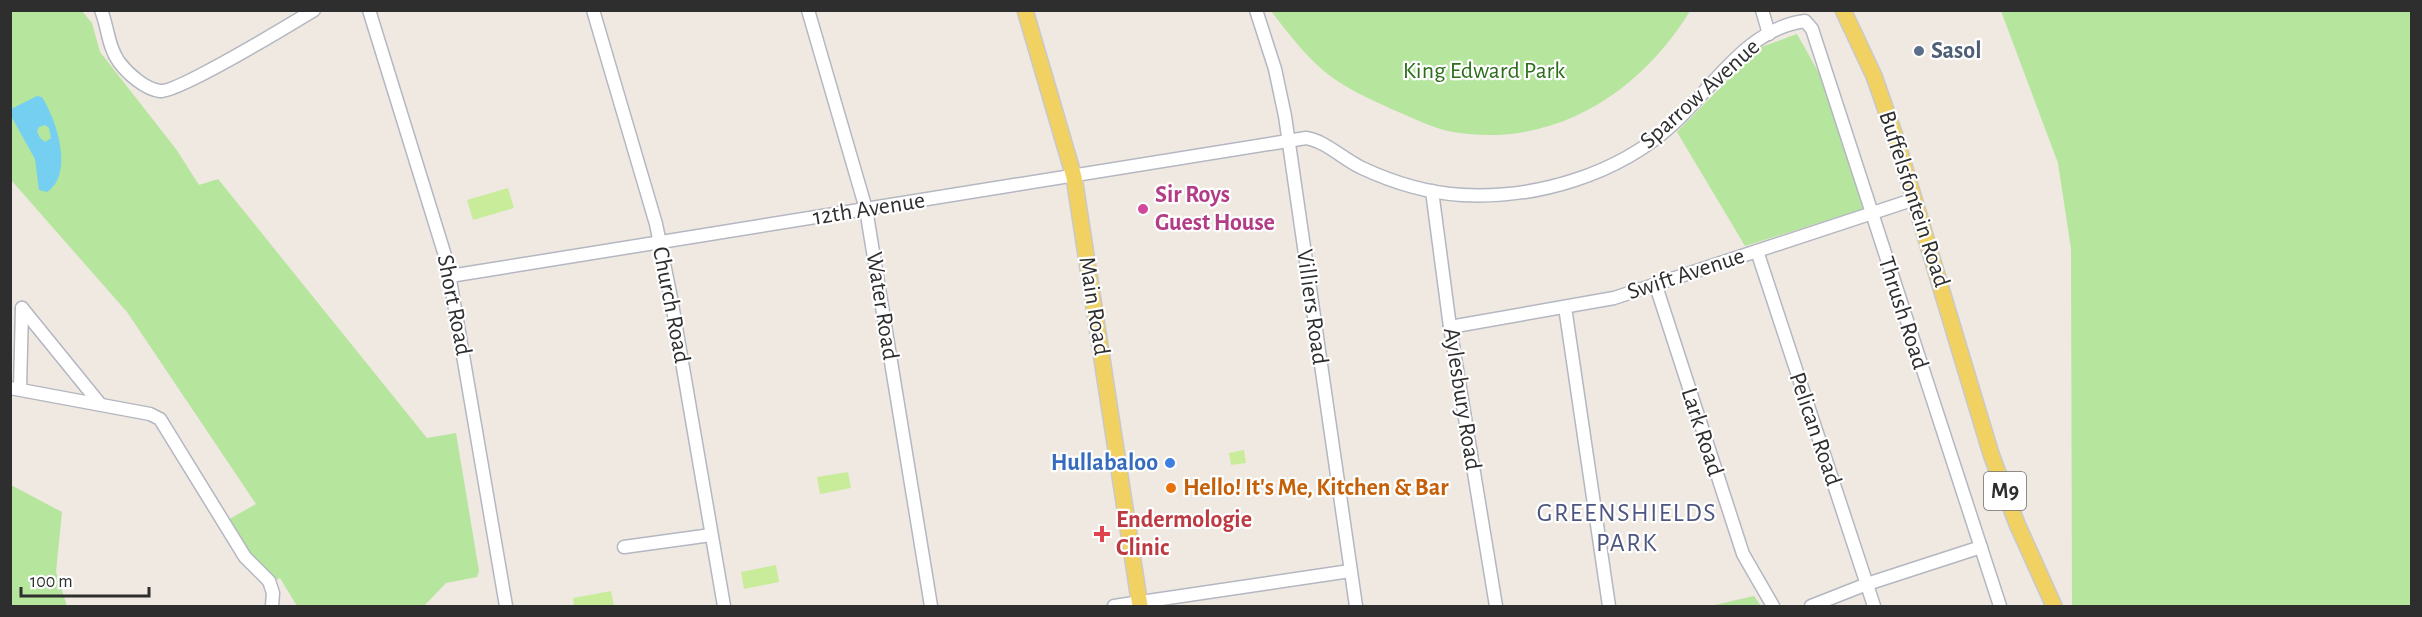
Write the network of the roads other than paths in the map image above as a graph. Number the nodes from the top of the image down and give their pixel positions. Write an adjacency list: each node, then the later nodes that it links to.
1 (101, 10): 2 (street)
2 (315, 10)
3 (369, 10): 20 (street, Short Road)
4 (593, 10): 18 (street, Church Road)
5 (808, 10): 16 (street, Water Road)
6 (1025, 10): 13 (main road, Main Road)
7 (1256, 10): 12 (street, Villiers Road)
8 (1762, 10): 11 (street)
9 (1843, 10): 15 (main road, Buffelsfontein Road / M9)
10 (1805, 21): 11 (street, Sparrow Avenue); 17 (street, Thrush Road)
11 (1769, 34): 14 (street, Sparrow Avenue)
12 (1287, 141): 13 (street, 12th Avenue); 14 (street, Sparrow Avenue); 29 (street, Villiers Road)
13 (1074, 177): 16 (street, 12th Avenue); 31 (main road, Main Road)
14 (1432, 191): 23 (street, Aylesbury Road)
15 (1912, 200): 17 (street, Swift Avenue); 44 (main road, Buffelsfontein Road / M9)
16 (866, 209): 18 (street, 12th Avenue); 35 (street, Water Road)
17 (1870, 214): 19 (street, Swift Avenue); 28 (street, Thrush Road)
18 (660, 242): 20 (street, 12th Avenue); 26 (street, Church Road)
19 (1757, 251): 21 (street, Swift Avenue); 30 (street, Pelican Road)
20 (450, 276): 33 (street, Short Road)
21 (1656, 286): 22 (street, Swift Avenue); 40 (street, Lark Road)
22 (1565, 307): 23 (street, Swift Avenue); 39 (street)
23 (1450, 327): 38 (street, Aylesbury Road)
24 (15, 388): 25 (street); 25 (street)
25 (100, 404): 32 (street)
26 (711, 535): 27 (street); 34 (street, Church Road)
27 (624, 547)
28 (1981, 547): 30 (street); 43 (street, Thrush Road)
29 (1350, 571): 31 (street); 37 (street, Villiers Road)
30 (1868, 584): 41 (street); 42 (street, Pelican Road)
31 (1140, 605): 36 (street)
32 (272, 606)
33 (506, 606)
34 (724, 606)
35 (932, 606)
36 (1114, 606)
37 (1356, 606)
38 (1496, 606)
39 (1609, 606)
40 (1773, 606)
41 (1811, 606)
42 (1874, 606)
43 (2000, 606)
44 (2054, 606)

